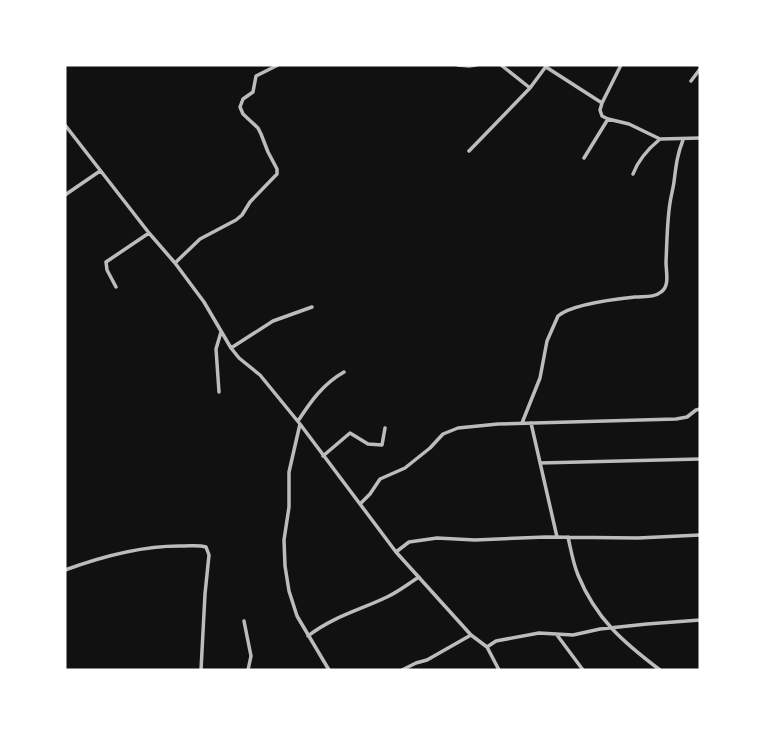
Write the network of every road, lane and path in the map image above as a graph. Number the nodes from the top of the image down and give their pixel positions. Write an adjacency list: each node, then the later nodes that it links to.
1 (278, 65): 22 (street)
2 (458, 65): 3 (street)
3 (476, 65)
4 (501, 65): 9 (street)
5 (621, 65): 10 (street)
6 (546, 66): 9 (street); 10 (street)
7 (700, 69): 8 (street)
8 (691, 81)
9 (530, 88): 16 (street)
10 (601, 103): 11 (street)
11 (608, 119): 14 (street); 17 (street)
12 (65, 125): 18 (street)
13 (700, 138): 15 (street)
14 (660, 139): 15 (street); 19 (street)
15 (683, 140): 31 (street)
16 (469, 151)
17 (584, 158)
18 (100, 171): 20 (street); 21 (street)
19 (633, 174)
20 (65, 195)
21 (149, 233): 22 (street); 23 (street)
22 (176, 263): 25 (street)
23 (116, 287)
24 (312, 307): 26 (street)
25 (221, 332): 26 (street); 28 (street)
26 (230, 348): 30 (street)
27 (344, 372): 30 (street)
28 (219, 392)
29 (700, 409): 32 (street)
30 (298, 423): 34 (street); 49 (street)
31 (522, 423): 32 (street); 37 (street)
32 (531, 423): 36 (street)
33 (385, 428): 34 (street)
34 (323, 456): 37 (street)
35 (700, 459): 36 (street)
36 (540, 463): 39 (street)
37 (360, 504): 41 (street)
38 (700, 535): 40 (street)
39 (557, 537): 40 (street); 41 (street)
40 (568, 537): 46 (street)
41 (396, 552): 43 (street)
42 (65, 570): 51 (street)
43 (419, 577): 47 (street); 49 (street)
44 (700, 620): 46 (street)
45 (244, 621): 52 (street)
46 (611, 628): 48 (street); 57 (street)
47 (471, 635): 50 (street); 54 (street)
48 (557, 635): 50 (street); 56 (street)
49 (308, 636): 53 (street)
50 (487, 647): 55 (street)
51 (201, 670)
52 (248, 670)
53 (329, 670)
54 (402, 670)
55 (499, 670)
56 (583, 670)
57 (660, 670)

